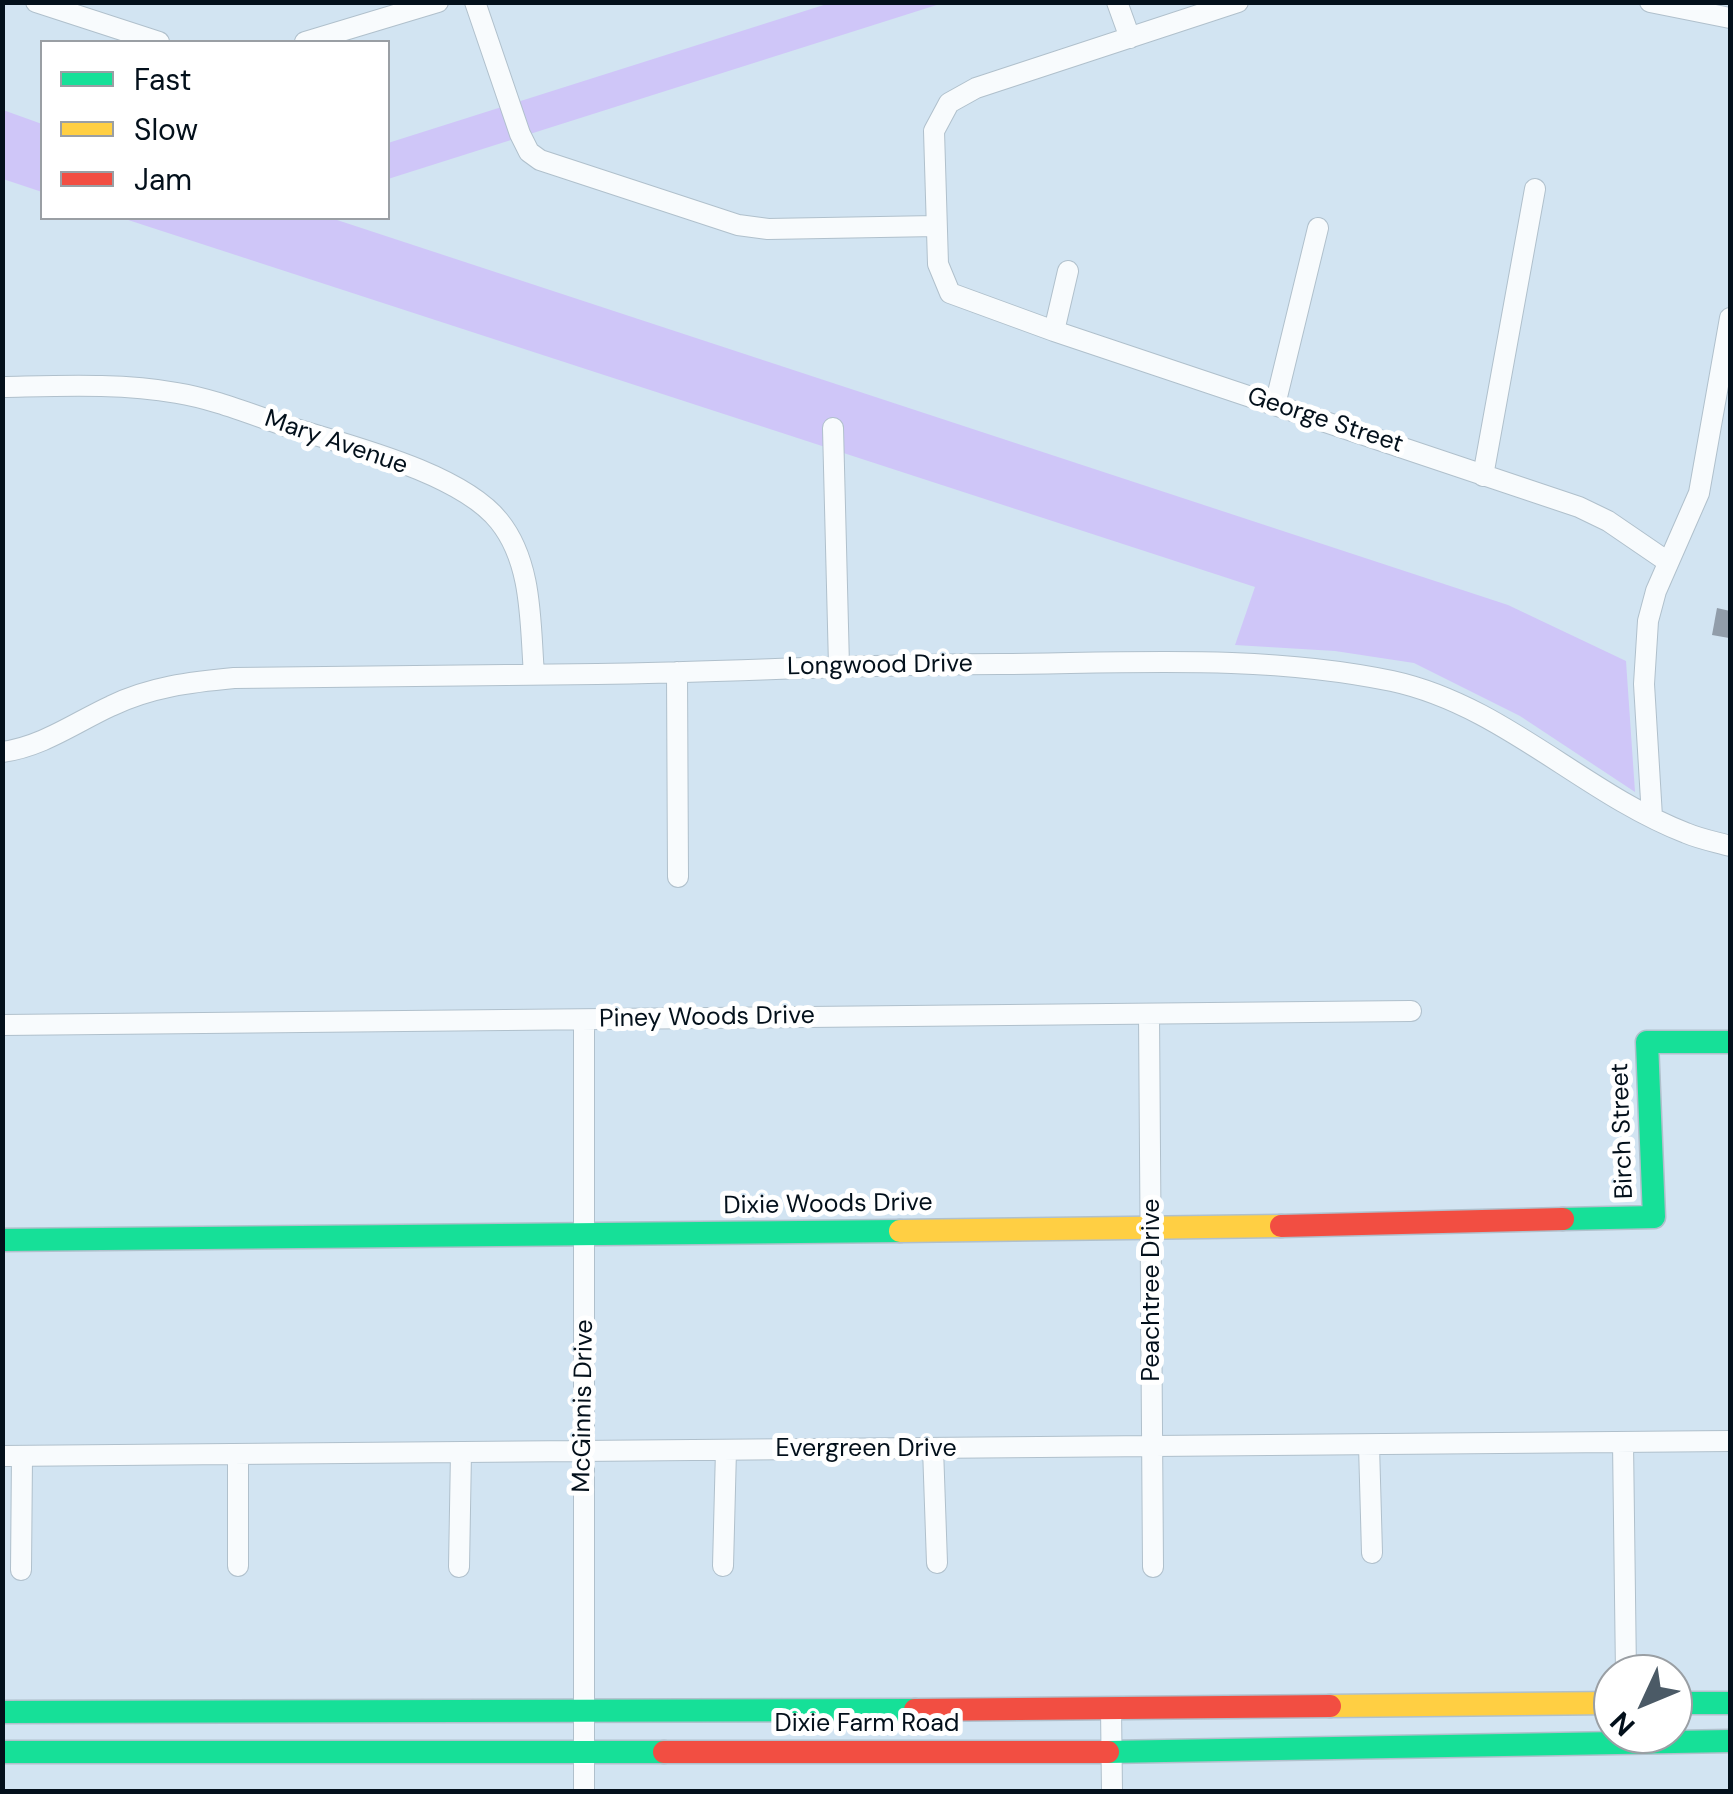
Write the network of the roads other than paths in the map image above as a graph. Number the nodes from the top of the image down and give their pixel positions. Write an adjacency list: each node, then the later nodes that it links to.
1 (36, 2): 9 (street)
2 (438, 2): 10 (street)
3 (475, 2): 12 (street)
4 (1117, 2): 8 (street)
5 (1238, 2): 8 (street)
6 (1650, 2): 7 (street)
7 (1730, 18)
8 (1130, 38): 12 (street)
9 (153, 40)
10 (312, 40)
11 (1534, 189): 20 (street)
12 (936, 226): 16 (street, George Street)
13 (1318, 228): 18 (street)
14 (1068, 272): 16 (street)
15 (1730, 318): 21 (street)
16 (1054, 331): 18 (street, George Street)
17 (2, 387): 24 (street, Mary Avenue)
18 (1275, 405): 20 (street, George Street)
19 (833, 428): 22 (street)
20 (1483, 476): 21 (street, George Street)
21 (1668, 562): 26 (street)
22 (839, 666): 23 (street, Longwood Drive); 26 (street, Longwood Drive)
23 (677, 672): 24 (street, Longwood Drive); 28 (street)
24 (534, 674): 25 (street, Longwood Drive)
25 (2, 752)
26 (1652, 816): 27 (street, Longwood Drive)
27 (1730, 846)
28 (678, 877)
29 (1411, 1011): 30 (street, Piney Woods Drive)
30 (1149, 1014): 31 (street, Piney Woods Drive); 35 (street, Peachtree Drive)
31 (584, 1020): 32 (street, Piney Woods Drive); 36 (street, McGinnis Drive)
32 (2, 1025)
33 (1730, 1042): 34 (main road, Birch Street)
34 (1654, 1216): 35 (main road, Dixie Woods Drive)
35 (1153, 1229): 36 (main road, Dixie Woods Drive); 41 (street, Peachtree Drive)
36 (586, 1236): 37 (main road, Dixie Woods Drive); 44 (street, McGinnis Drive)
37 (2, 1240)
38 (1623, 1442): 39 (street, Evergreen Drive); 40 (street, Evergreen Drive); 55 (street)
39 (1730, 1442)
40 (1370, 1444): 41 (street, Evergreen Drive); 48 (street)
41 (1152, 1446): 42 (street, Evergreen Drive); 53 (street, Peachtree Drive)
42 (933, 1448): 43 (street, Evergreen Drive); 49 (street)
43 (726, 1450): 44 (street, Evergreen Drive); 52 (street)
44 (583, 1451): 45 (street, Evergreen Drive); 61 (street, McGinnis Drive)
45 (461, 1452): 46 (street, Evergreen Drive); 51 (street)
46 (238, 1454): 47 (street, Evergreen Drive); 50 (street)
47 (12, 1456): 54 (street)
48 (1372, 1553)
49 (937, 1563)
50 (238, 1566)
51 (458, 1566)
52 (724, 1566)
53 (1153, 1567)
54 (22, 1570)
55 (1626, 1654)
56 (1593, 1703): 59 (main road, Dixie Farm Road)
57 (1693, 1703): 58 (main road)
58 (1730, 1703)
59 (1112, 1708): 61 (main road, Dixie Farm Road); 67 (street)
60 (2, 1712): 61 (main road, Dixie Farm Road)
61 (584, 1713): 65 (street, McGinnis Drive)
62 (1593, 1740): 67 (main road, Dixie Farm Road)
63 (1693, 1740): 64 (main road, Dixie Farm Road)
64 (1730, 1741)
65 (584, 1750): 66 (main road, Dixie Farm Road); 67 (main road, Dixie Farm Road); 68 (street, McGinnis Drive)
66 (2, 1752)
67 (1112, 1752): 69 (street)
68 (584, 1792)
69 (1112, 1792)

